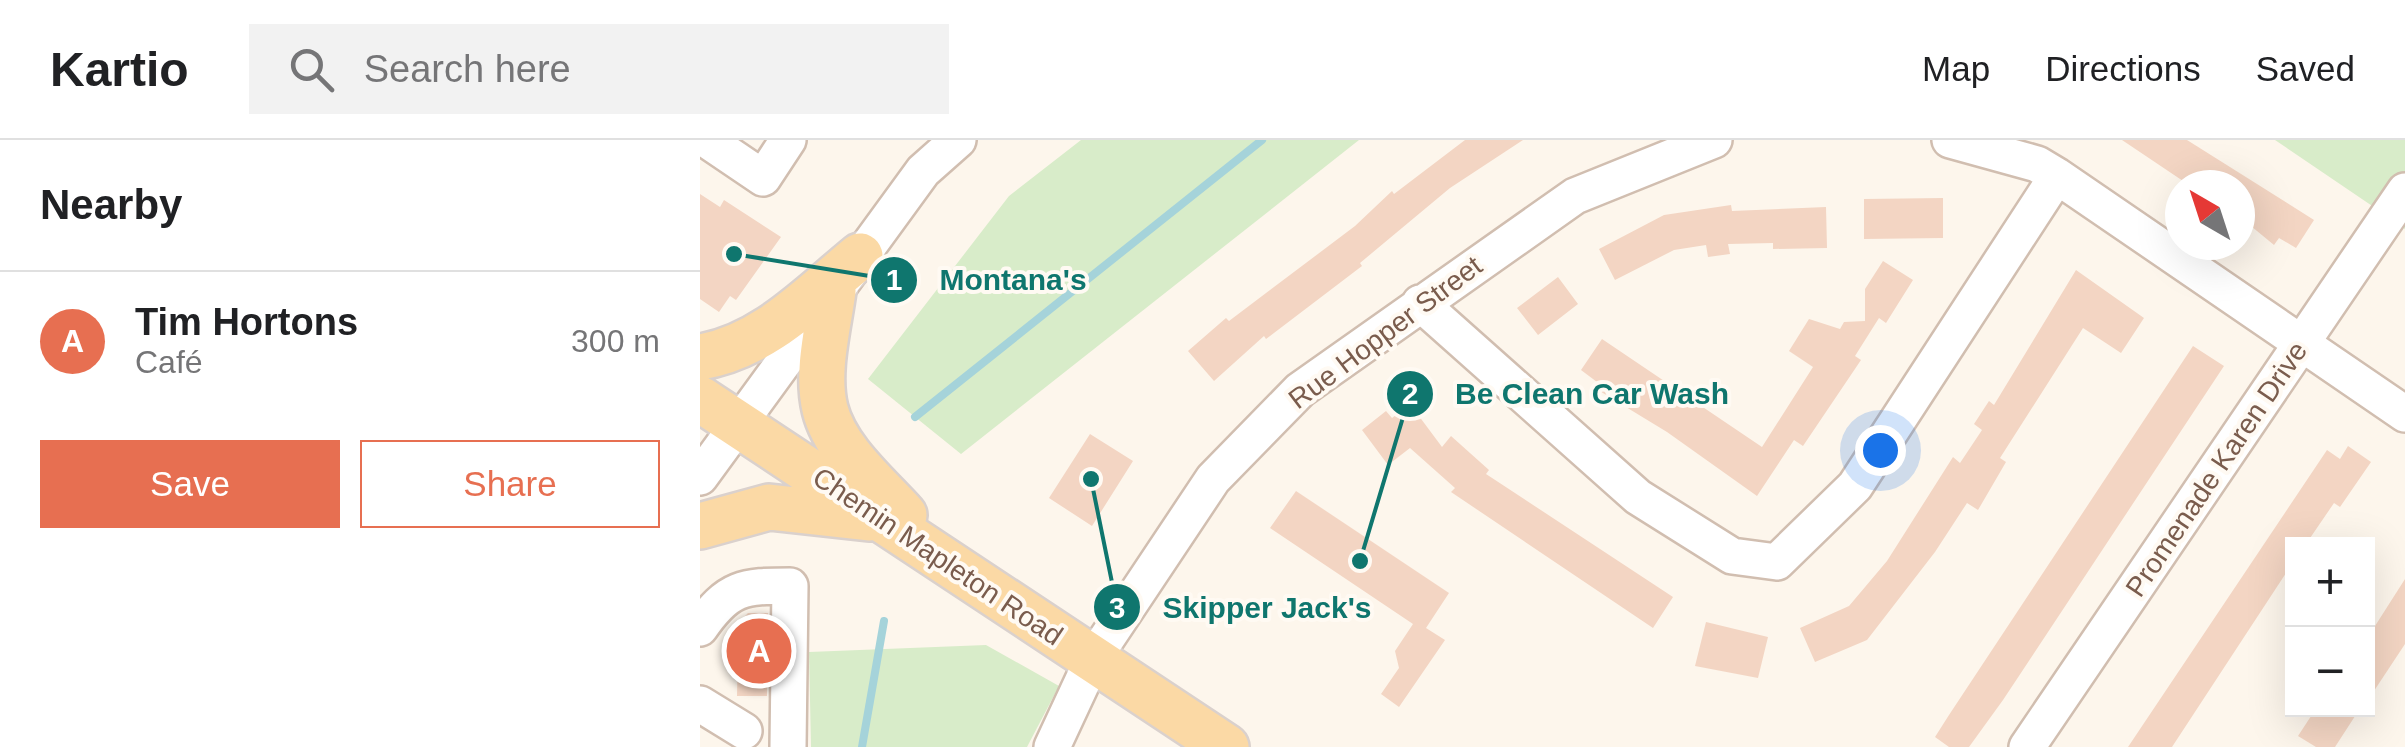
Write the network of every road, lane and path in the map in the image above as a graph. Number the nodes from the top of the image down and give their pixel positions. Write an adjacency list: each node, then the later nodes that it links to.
1 (706, 140): 2 (street); 6 (street)
2 (788, 140)
3 (958, 140): 9 (street)
4 (1714, 140): 11 (street, Rue Hopper Street)
5 (1950, 140): 7 (street)
6 (700, 150)
7 (2057, 176): 11 (street); 12 (street)
8 (2405, 190): 12 (street, Promenade Karen Drive)
9 (860, 256): 10 (street); 13 (main road)
10 (833, 291): 16 (street); 20 (main road)
11 (1420, 303): 22 (street, Rue Hopper Street)
12 (2301, 343): 15 (street); 28 (street, Promenade Karen Drive)
13 (700, 357)
14 (700, 399): 16 (main road, Chemin Mapleton Road)
15 (2405, 414)
16 (738, 423): 17 (street); 18 (main road, Chemin Mapleton Road)
17 (700, 477)
18 (885, 520): 19 (main road); 20 (main road, Chemin Mapleton Road)
19 (700, 526)
20 (946, 561): 22 (main road, Chemin Mapleton Road)
21 (700, 628): 25 (street)
22 (1094, 659): 26 (street, Rue Hopper Street); 27 (main road, Chemin Mapleton Road)
23 (700, 704): 24 (street)
24 (744, 731)
25 (788, 747)
26 (1052, 747)
27 (1226, 747)
28 (2027, 747)

